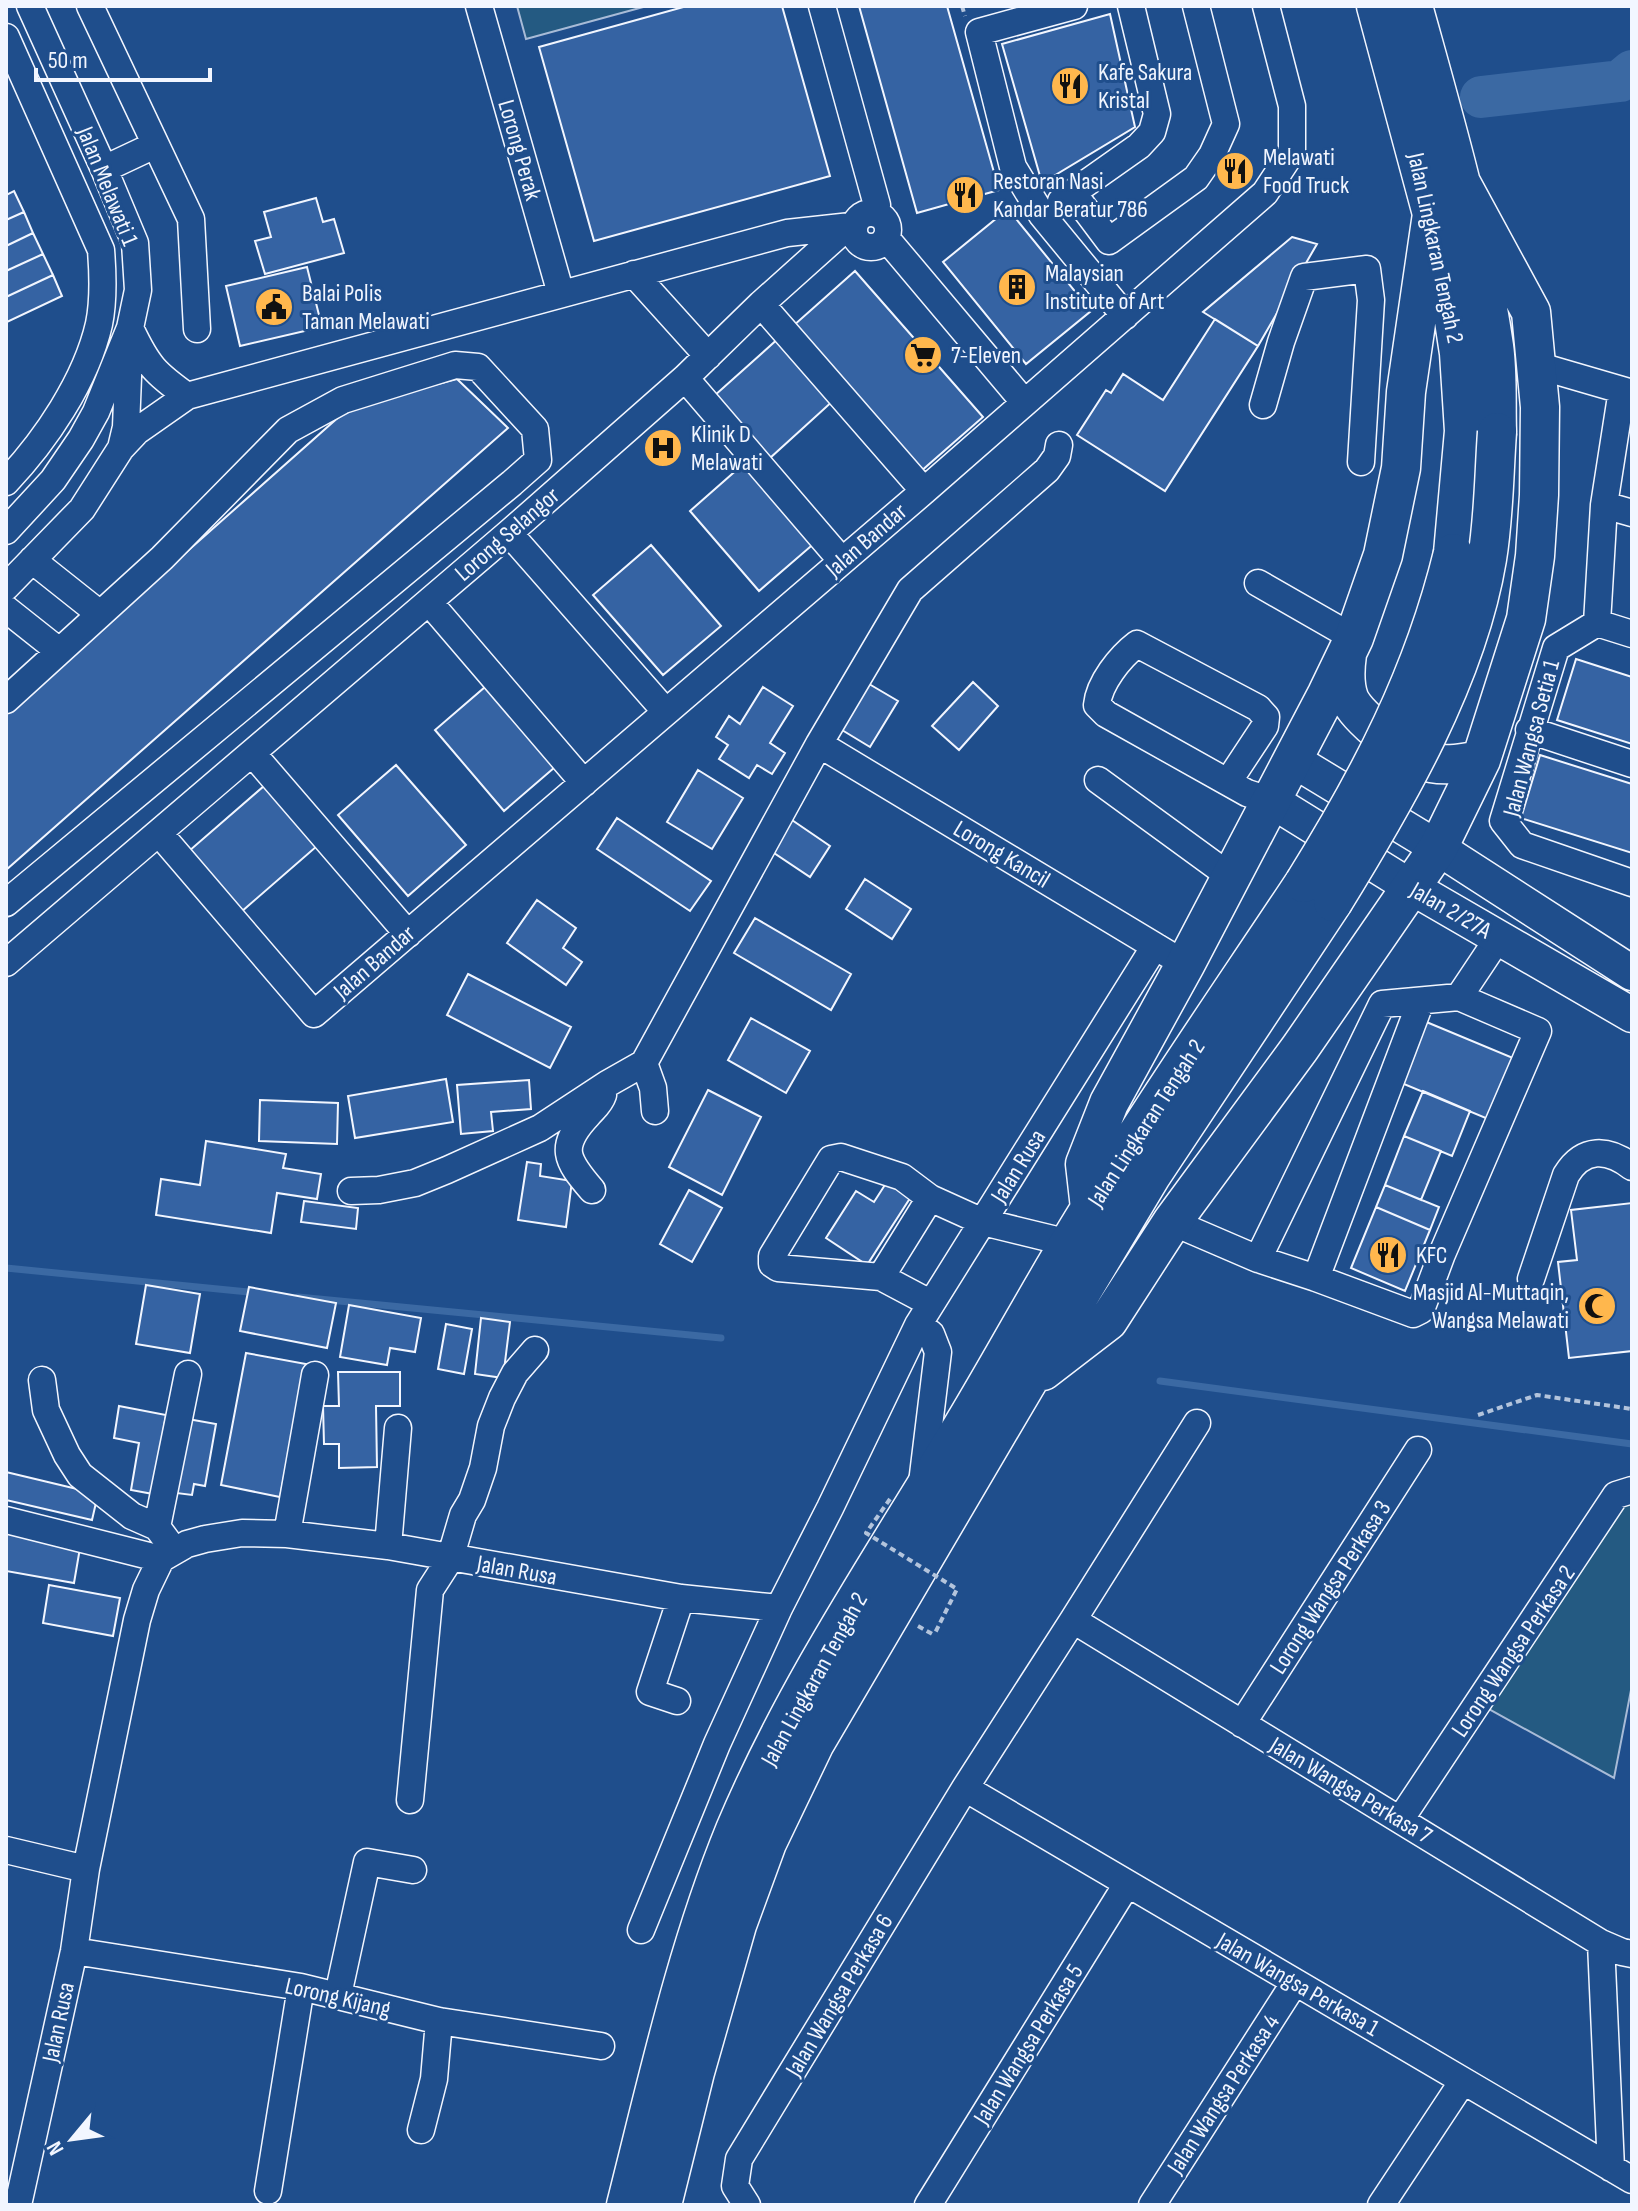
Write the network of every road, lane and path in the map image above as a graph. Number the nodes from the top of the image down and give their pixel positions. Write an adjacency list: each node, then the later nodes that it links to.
1 (90, 6): 12 (street)
2 (479, 6): 20 (street, Lorong Perak)
3 (822, 6): 18 (street)
4 (1074, 6): 17 (street)
5 (1131, 6): 15 (street)
6 (1196, 6): 15 (street)
7 (1266, 6): 22 (street, Jalan Bandar)
8 (1376, 6): 16 (highway, Jalan Lingkaran Tengah 2)
9 (1413, 6): 14 (highway, Jalan Lingkaran Tengah 2)
10 (35, 8): 13 (street, Jalan Melawati 1)
11 (6, 37): 37 (street, Jalan Melawati 1)
12 (155, 145): 13 (street); 24 (street)
13 (104, 169): 23 (street, Jalan Melawati 1)
14 (1461, 183): 26 (highway); 71 (highway, Jalan Lingkaran Tengah 2, bridge)
15 (1073, 193): 17 (street)
16 (1432, 214): 29 (highway); 71 (highway, Jalan Lingkaran Tengah 2, bridge)
17 (1042, 215): 22 (street)
18 (866, 226): 19 (street); 21 (street, Lorong Selangor); 32 (street)
19 (634, 274): 20 (street); 25 (street)
20 (561, 294): 31 (street)
21 (761, 304): 25 (street, Lorong Selangor); 38 (street)
22 (1125, 316): 32 (street, Jalan Bandar)
23 (130, 328): 31 (street); 35 (street); 41 (street, Jalan Melawati 1)
24 (197, 329)
25 (708, 356): 27 (street, Lorong Selangor)
26 (1536, 365): 30 (street); 60 (highway)
27 (685, 378): 42 (street, Lorong Selangor); 44 (street)
28 (1366, 384): 29 (street); 33 (street); 36 (street)
29 (1406, 392): 52 (highway)
30 (1627, 392): 39 (street)
31 (187, 396): 35 (street)
32 (1024, 402): 38 (street, Jalan Bandar)
33 (1263, 405)
34 (1059, 445): 57 (street)
35 (121, 448): 43 (street)
36 (1361, 462)
37 (6, 482)
38 (924, 491): 44 (street, Jalan Bandar)
39 (1604, 505): 40 (street); 50 (street)
40 (1632, 513)
41 (6, 531)
42 (509, 533): 47 (street, Lorong Selangor); 55 (street)
43 (32, 560): 46 (street); 49 (street)
44 (842, 561): 55 (street, Jalan Bandar)
45 (1258, 583): 52 (street)
46 (6, 587)
47 (429, 602): 58 (street, Lorong Selangor); 64 (street)
48 (6, 609): 53 (street)
49 (100, 614): 53 (street); 72 (street)
50 (1597, 623): 51 (street); 56 (street, Jalan Wangsa Setia 1)
51 (1632, 634)
52 (1350, 645): 59 (highway); 60 (highway)
53 (59, 651): 54 (street)
54 (6, 700)
55 (666, 712): 64 (street, Jalan Bandar)
56 (1529, 730): 61 (street); 69 (street, Jalan Wangsa Setia 1)
57 (819, 744): 75 (street, Lorong Kancil); 81 (street)
58 (252, 753): 66 (street, Lorong Selangor); 73 (street)
59 (1293, 760): 65 (highway); 67 (main road, Jalan 2/27A)
60 (1481, 760): 67 (highway)
61 (1632, 764)
62 (1098, 780): 68 (street)
63 (1228, 782): 63 (street); 65 (street)
64 (584, 783): 73 (street, Jalan Bandar)
65 (1272, 801): 68 (highway); 70 (main road, Jalan 2/27A)
66 (159, 833): 73 (street, Jalan Bandar); 76 (street, Lorong Selangor)
67 (1438, 848): 70 (highway); 77 (main road, Jalan 2/27A)
68 (1231, 877): 75 (highway)
69 (1632, 883)
70 (1411, 887): 74 (main road, Jalan 2/27A); 90 (highway)
71 (1319, 893): 88 (highway, Jalan Lingkaran Tengah 2); 101 (highway, Jalan Lingkaran Tengah 2)
72 (6, 903)
73 (408, 934)
74 (1499, 937): 78 (street); 80 (main road, Jalan 2/27A)
75 (1170, 955): 88 (highway); 89 (street, Jalan Rusa)
76 (6, 963)
77 (1632, 973)
78 (1459, 997): 79 (street); 94 (street)
79 (1421, 1001): 92 (street); 94 (street)
80 (1632, 1015)
81 (644, 1063): 82 (street); 83 (street)
82 (607, 1084): 85 (street); 86 (street)
83 (655, 1111)
84 (1632, 1167): 95 (street)
85 (592, 1190)
86 (351, 1191)
87 (930, 1198): 89 (street); 93 (street); 93 (street)
88 (1090, 1208): 91 (highway, Jalan Lingkaran Tengah 2)
89 (983, 1222): 91 (street); 96 (street, Jalan Rusa)
90 (1172, 1222): 92 (street); 101 (highway)
91 (1069, 1243): 108 (highway, Jalan Lingkaran Tengah 2)
92 (1258, 1259): 94 (street)
93 (881, 1277): 96 (street)
94 (1316, 1278)
95 (1531, 1279)
96 (924, 1314): 108 (street); 116 (street, Jalan Rusa)
97 (535, 1350): 114 (street)
98 (188, 1374): 110 (street)
99 (315, 1375): 111 (street)
100 (42, 1380): 110 (street)
101 (1025, 1386): 143 (highway, Jalan Lingkaran Tengah 2)
102 (1632, 1409): 103 (path)
103 (1478, 1415)
104 (1197, 1423): 117 (street, Jalan Wangsa Perkasa 6)
105 (398, 1428): 112 (street)
106 (1418, 1450): 120 (street, Lorong Wangsa Perkasa 3)
107 (1632, 1490): 123 (street, Lorong Wangsa Perkasa 2)
108 (905, 1497): 118 (path, bridge); 142 (highway, Jalan Lingkaran Tengah 2)
109 (6, 1520): 113 (street)
110 (157, 1527): 113 (street)
111 (287, 1534): 112 (street, Jalan Rusa); 113 (street, Jalan Rusa)
112 (388, 1546): 114 (street, Jalan Rusa)
113 (167, 1555): 125 (street, Jalan Rusa)
114 (450, 1559): 115 (street, Jalan Rusa); 122 (street)
115 (681, 1598): 116 (street, Jalan Rusa); 119 (street)
116 (779, 1608): 128 (street)
117 (1073, 1620): 120 (street, Jalan Wangsa Perkasa 7); 121 (street, Jalan Wangsa Perkasa 6)
118 (934, 1635)
119 (677, 1701)
120 (1242, 1724): 123 (street, Jalan Wangsa Perkasa 7)
121 (965, 1788): 127 (street, Jalan Wangsa Perkasa 1); 144 (street, Jalan Wangsa Perkasa 6)
122 (410, 1800)
123 (1400, 1820): 129 (street, Jalan Wangsa Perkasa 7)
124 (6, 1850): 125 (street)
125 (86, 1869): 130 (street, Jalan Rusa)
126 (413, 1870): 134 (street)
127 (1127, 1884): 132 (street, Jalan Wangsa Perkasa 1); 145 (street, Jalan Wangsa Perkasa 5)
128 (641, 1930)
129 (1601, 1943): 131 (street, Jalan Wangsa Perkasa 7); 139 (street)
130 (74, 1951): 133 (street, Lorong Kijang); 140 (street, Jalan Rusa)
131 (1632, 1954)
132 (1295, 1982): 137 (street, Jalan Wangsa Perkasa 1); 146 (street, Jalan Wangsa Perkasa 4)
133 (301, 1987): 134 (street, Lorong Kijang); 141 (street)
134 (338, 1995): 135 (street, Lorong Kijang)
135 (439, 2021): 136 (street, Lorong Kijang); 138 (street)
136 (601, 2046)
137 (1463, 2081): 139 (street, Jalan Wangsa Perkasa 1); 147 (street)
138 (421, 2130)
139 (1622, 2174)
140 (16, 2188)
141 (268, 2191)
142 (626, 2205)
143 (662, 2205)
144 (747, 2205)
145 (928, 2205)
146 (1152, 2205)
147 (1381, 2205)

